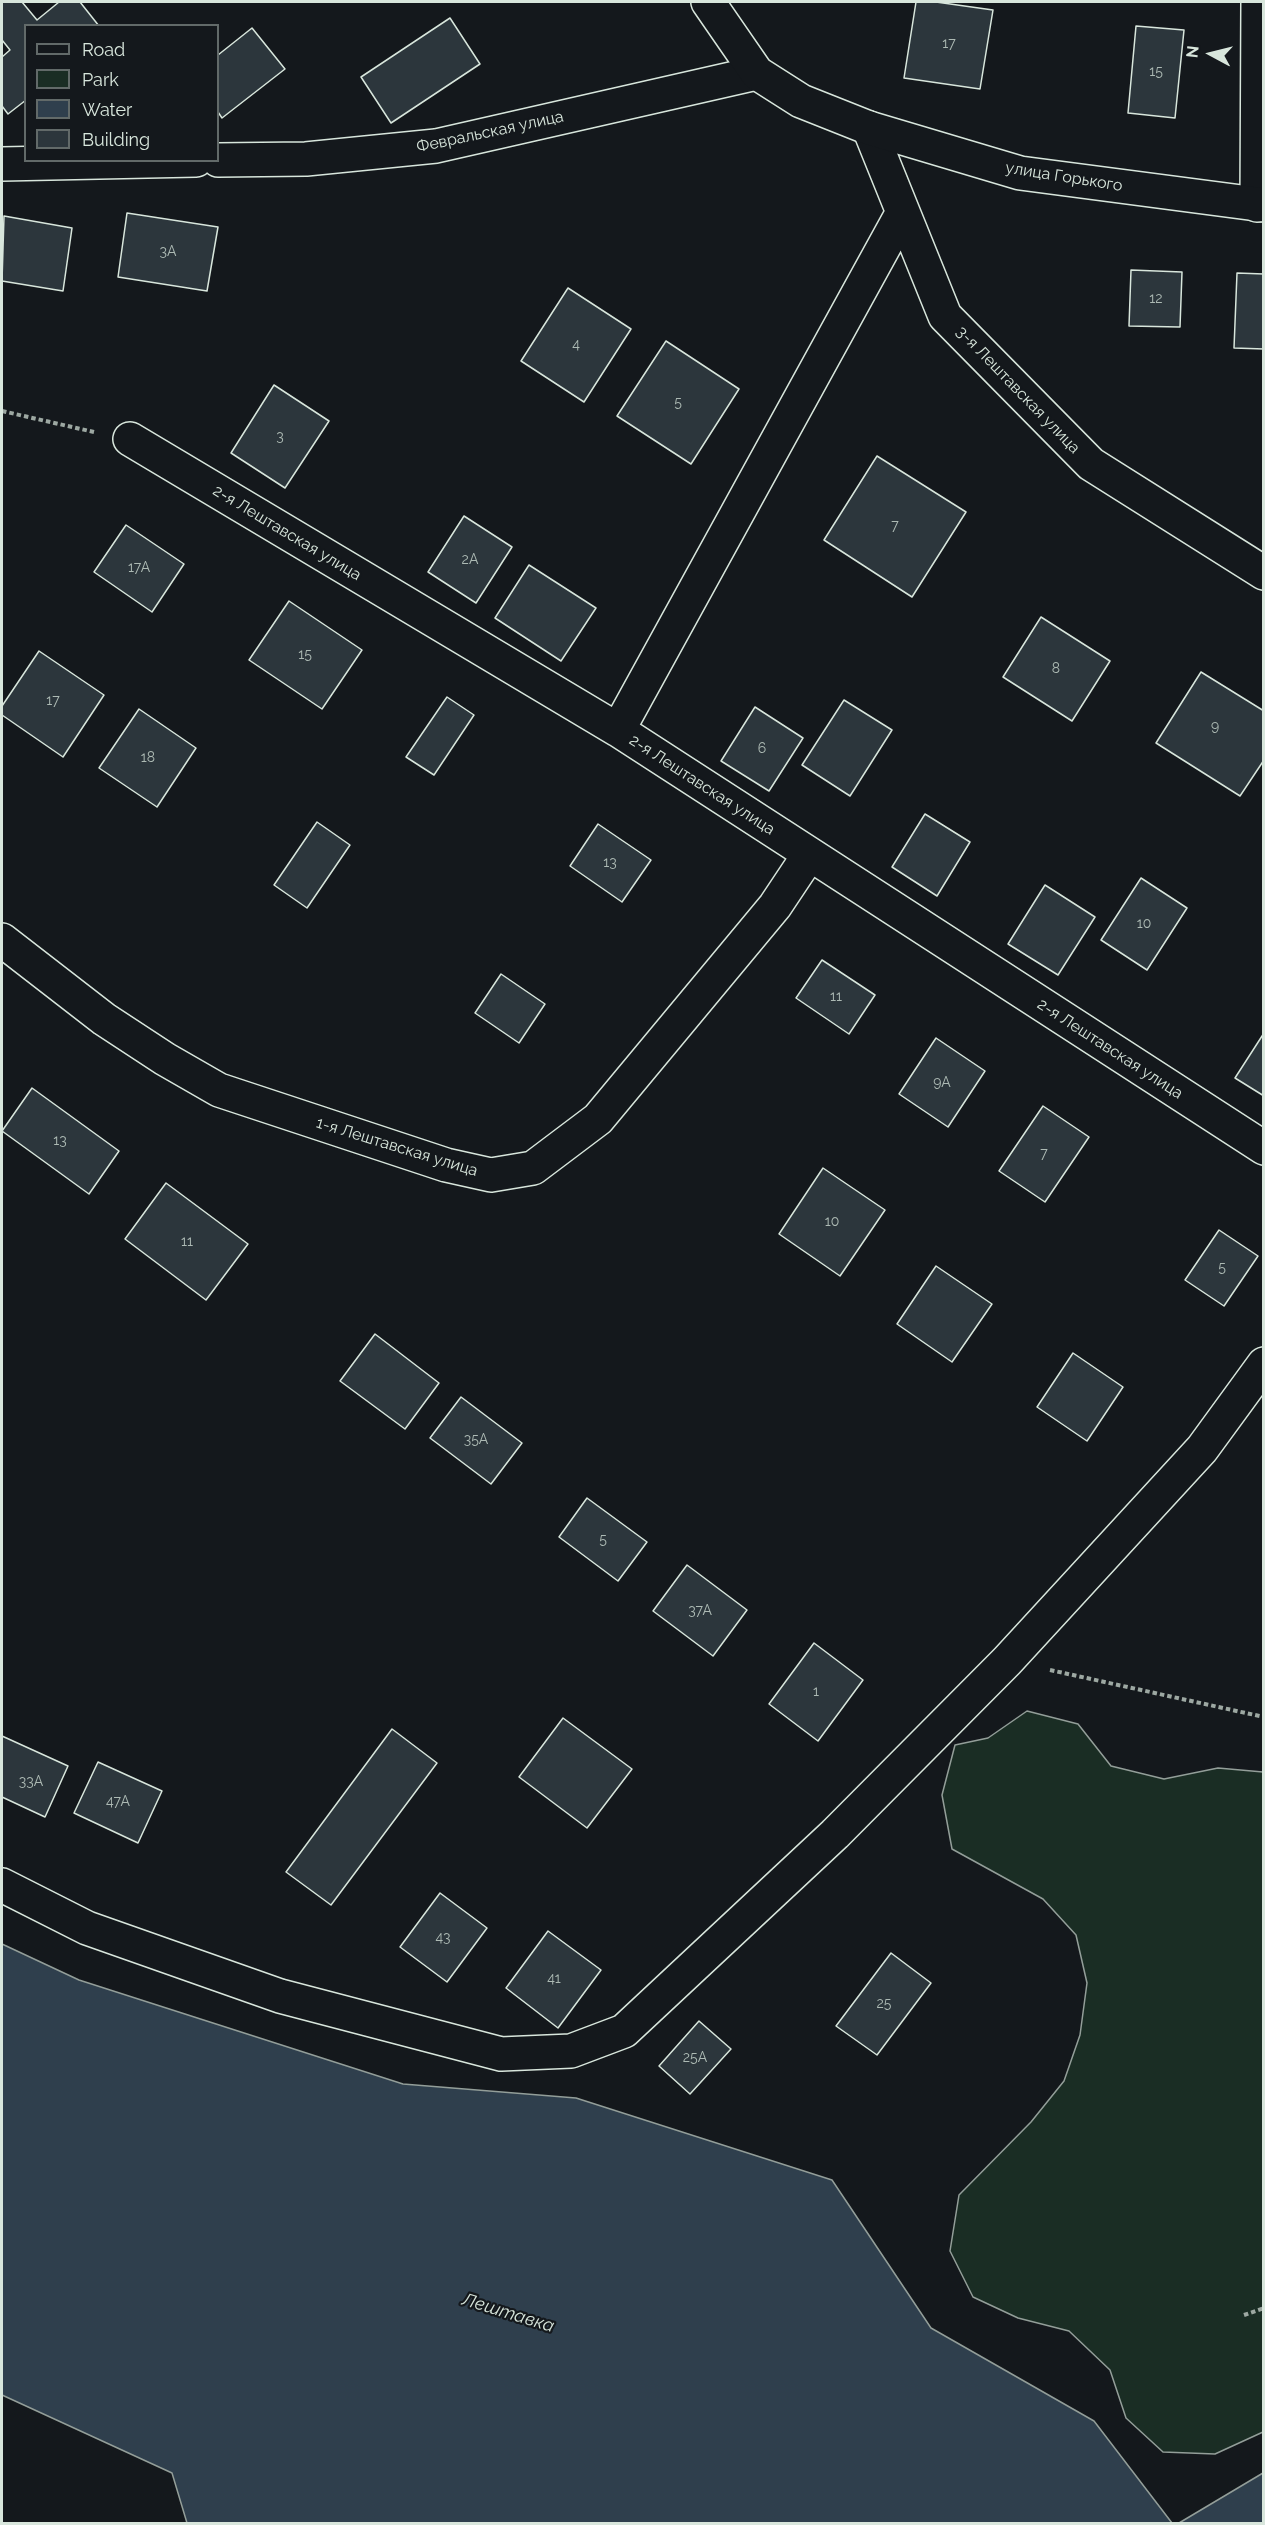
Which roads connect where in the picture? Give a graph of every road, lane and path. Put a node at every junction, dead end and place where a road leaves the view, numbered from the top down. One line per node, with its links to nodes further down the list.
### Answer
1 (1258, 2): 8 (street)
2 (714, 4): 3 (street)
3 (758, 73): 4 (street, улица Горького); 5 (street, Февральская улица)
4 (868, 128): 8 (street, улица Горького); 9 (street, 3-я Лештавская улица)
5 (219, 160)
6 (99, 162): 7 (street)
7 (2, 164)
8 (1260, 205)
9 (903, 212): 12 (street, 3-я Лештавская улица); 13 (street)
10 (2, 411): 11 (path)
11 (130, 440): 13 (street, 2-я Лештавская улица)
12 (1263, 573)
13 (618, 730): 14 (street, 2-я Лештавская улица)
14 (809, 855): 15 (street, 1-я Лештавская улица); 16 (street, 2-я Лештавская улица)
15 (2, 940)
16 (1263, 1148)
17 (1263, 1364): 18 (street)
18 (1007, 1661): 19 (path); 20 (street)
19 (1263, 1717)
20 (2, 1885)
21 (1263, 2308): 22 (path)
22 (1244, 2315)

